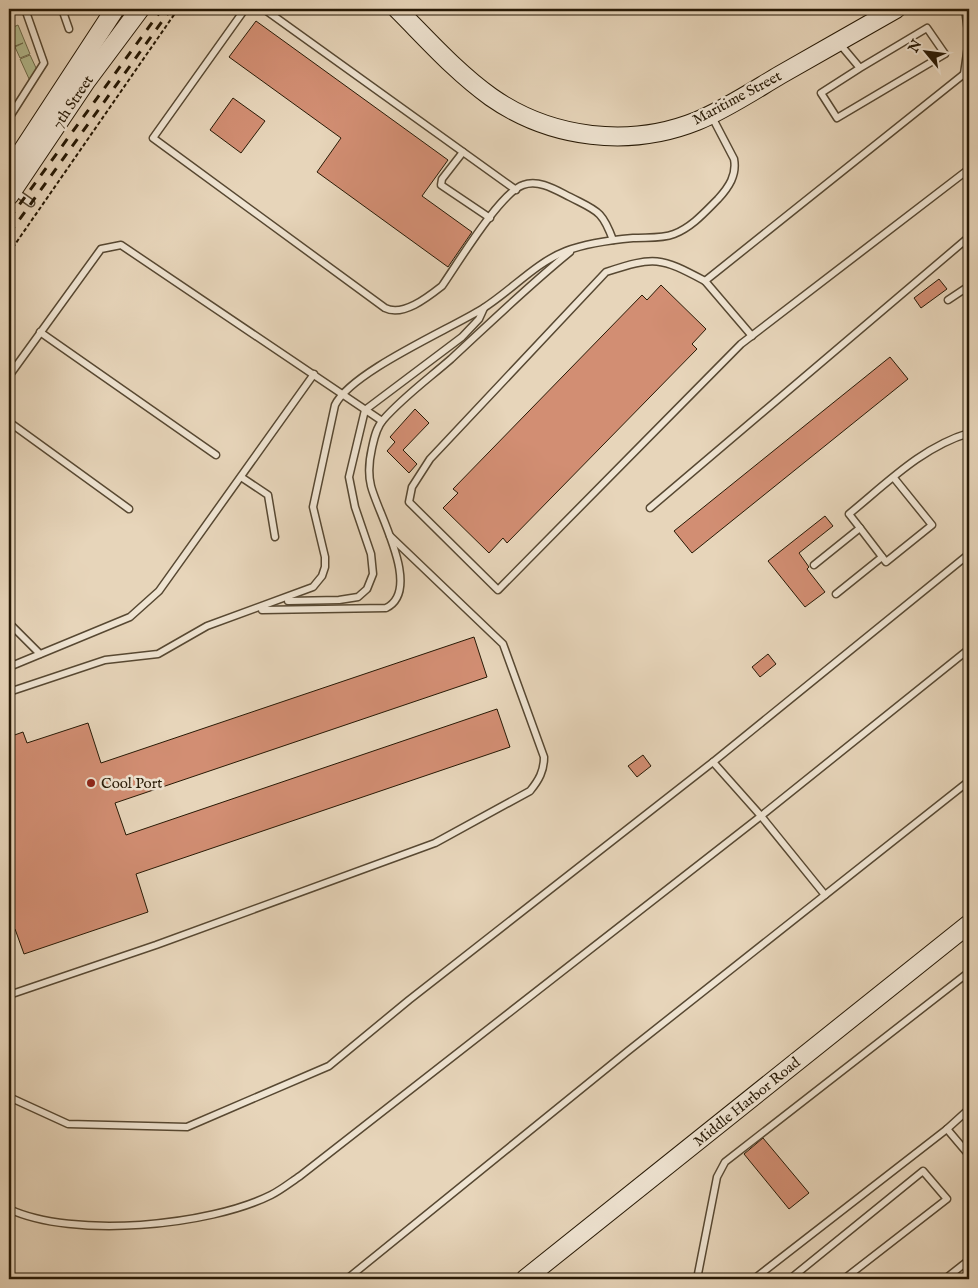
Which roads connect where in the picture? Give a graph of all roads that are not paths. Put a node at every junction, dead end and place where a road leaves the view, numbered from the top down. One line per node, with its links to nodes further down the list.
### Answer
1 (25, 9): 16 (lane)
2 (62, 9): 10 (lane)
3 (115, 9): 19 (main road, 7th Street)
4 (140, 9): 21 (main road, 7th Street)
5 (245, 9): 23 (lane)
6 (264, 9): 17 (lane)
7 (896, 9): 11 (main road, Maritime Street)
8 (404, 11): 15 (main road, Maritime Street)
9 (966, 11): 13 (lane)
10 (69, 29)
11 (839, 42): 12 (lane); 15 (main road, Maritime Street)
12 (860, 68): 12 (lane)
13 (964, 74): 14 (lane); 27 (lane)
14 (969, 80)
15 (711, 114): 25 (lane)
16 (9, 118)
17 (463, 152): 20 (lane); 23 (lane)
18 (969, 169): 32 (lane)
19 (9, 171)
20 (516, 190): 23 (lane); 25 (lane)
21 (11, 193): 22 (lane)
22 (31, 203)
23 (490, 218)
24 (969, 237): 43 (lane)
25 (613, 240): 26 (lane)
26 (574, 248): 30 (lane); 37 (lane)
27 (705, 281): 32 (lane); 32 (lane)
28 (969, 286): 29 (lane)
29 (948, 300)
30 (484, 308): 35 (lane); 36 (lane)
31 (40, 332): 33 (lane); 34 (lane); 40 (lane)
32 (752, 336)
33 (314, 374): 35 (lane); 41 (lane)
34 (9, 376)
35 (342, 393): 36 (lane); 52 (lane)
36 (365, 410): 37 (lane); 52 (lane)
37 (382, 421): 46 (lane)
38 (9, 422): 44 (lane)
39 (969, 433): 42 (lane)
40 (216, 455)
41 (241, 477): 47 (lane); 56 (lane)
42 (894, 478): 45 (lane); 49 (lane)
43 (650, 508)
44 (129, 509)
45 (860, 528): 49 (lane); 50 (lane)
46 (390, 536): 53 (lane); 65 (lane)
47 (275, 537)
48 (969, 554): 59 (lane)
49 (882, 557): 51 (lane)
50 (814, 565)
51 (836, 594)
52 (281, 601): 53 (lane)
53 (240, 614): 58 (lane)
54 (9, 623): 56 (lane)
55 (969, 649): 61 (lane)
56 (40, 654): 57 (lane)
57 (9, 667)
58 (9, 692)
59 (713, 762): 61 (lane); 66 (lane)
60 (969, 781): 62 (lane)
61 (761, 816): 62 (lane); 70 (lane)
62 (825, 895): 73 (lane)
63 (969, 924): 72 (main road, Middle Harbor Road)
64 (969, 972): 74 (lane)
65 (9, 996)
66 (9, 1097)
67 (969, 1109): 68 (lane)
68 (947, 1129): 69 (lane); 75 (lane)
69 (969, 1155)
70 (9, 1209)
71 (969, 1260): 78 (lane)
72 (528, 1278)
73 (347, 1279)
74 (697, 1279)
75 (754, 1279)
76 (790, 1279): 77 (lane)
77 (844, 1279)
78 (945, 1279)

